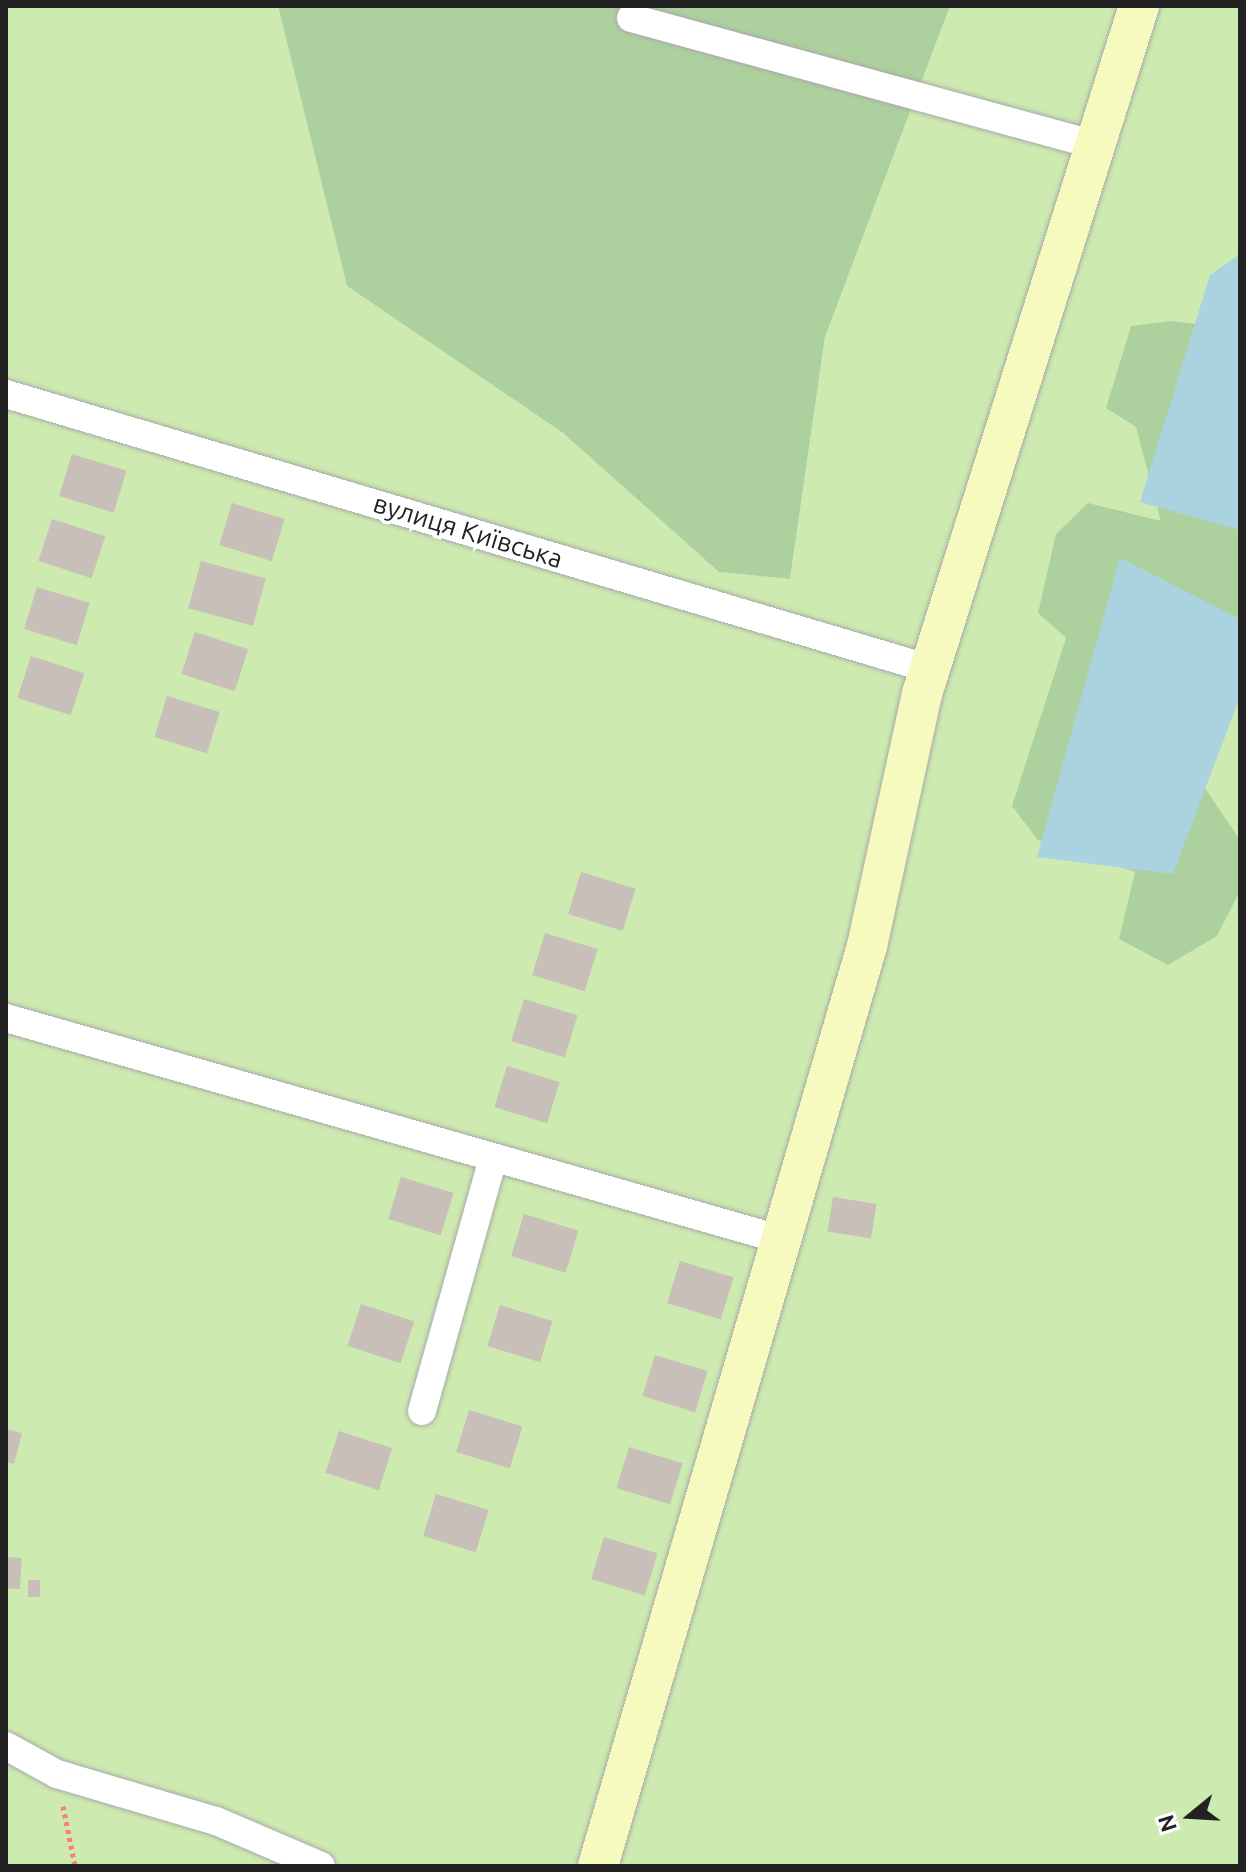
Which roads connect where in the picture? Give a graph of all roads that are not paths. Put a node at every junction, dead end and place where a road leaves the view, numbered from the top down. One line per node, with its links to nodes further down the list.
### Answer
1 (1139, 6): 3 (street)
2 (631, 18): 3 (street)
3 (1095, 145): 5 (street)
4 (6, 394): 5 (street, вулиця Київська)
5 (930, 669): 8 (street)
6 (6, 1018): 7 (street)
7 (493, 1158): 8 (street); 9 (street)
8 (783, 1240): 12 (street)
9 (422, 1411)
10 (6, 1746): 11 (street)
11 (321, 1866)
12 (598, 1866)

